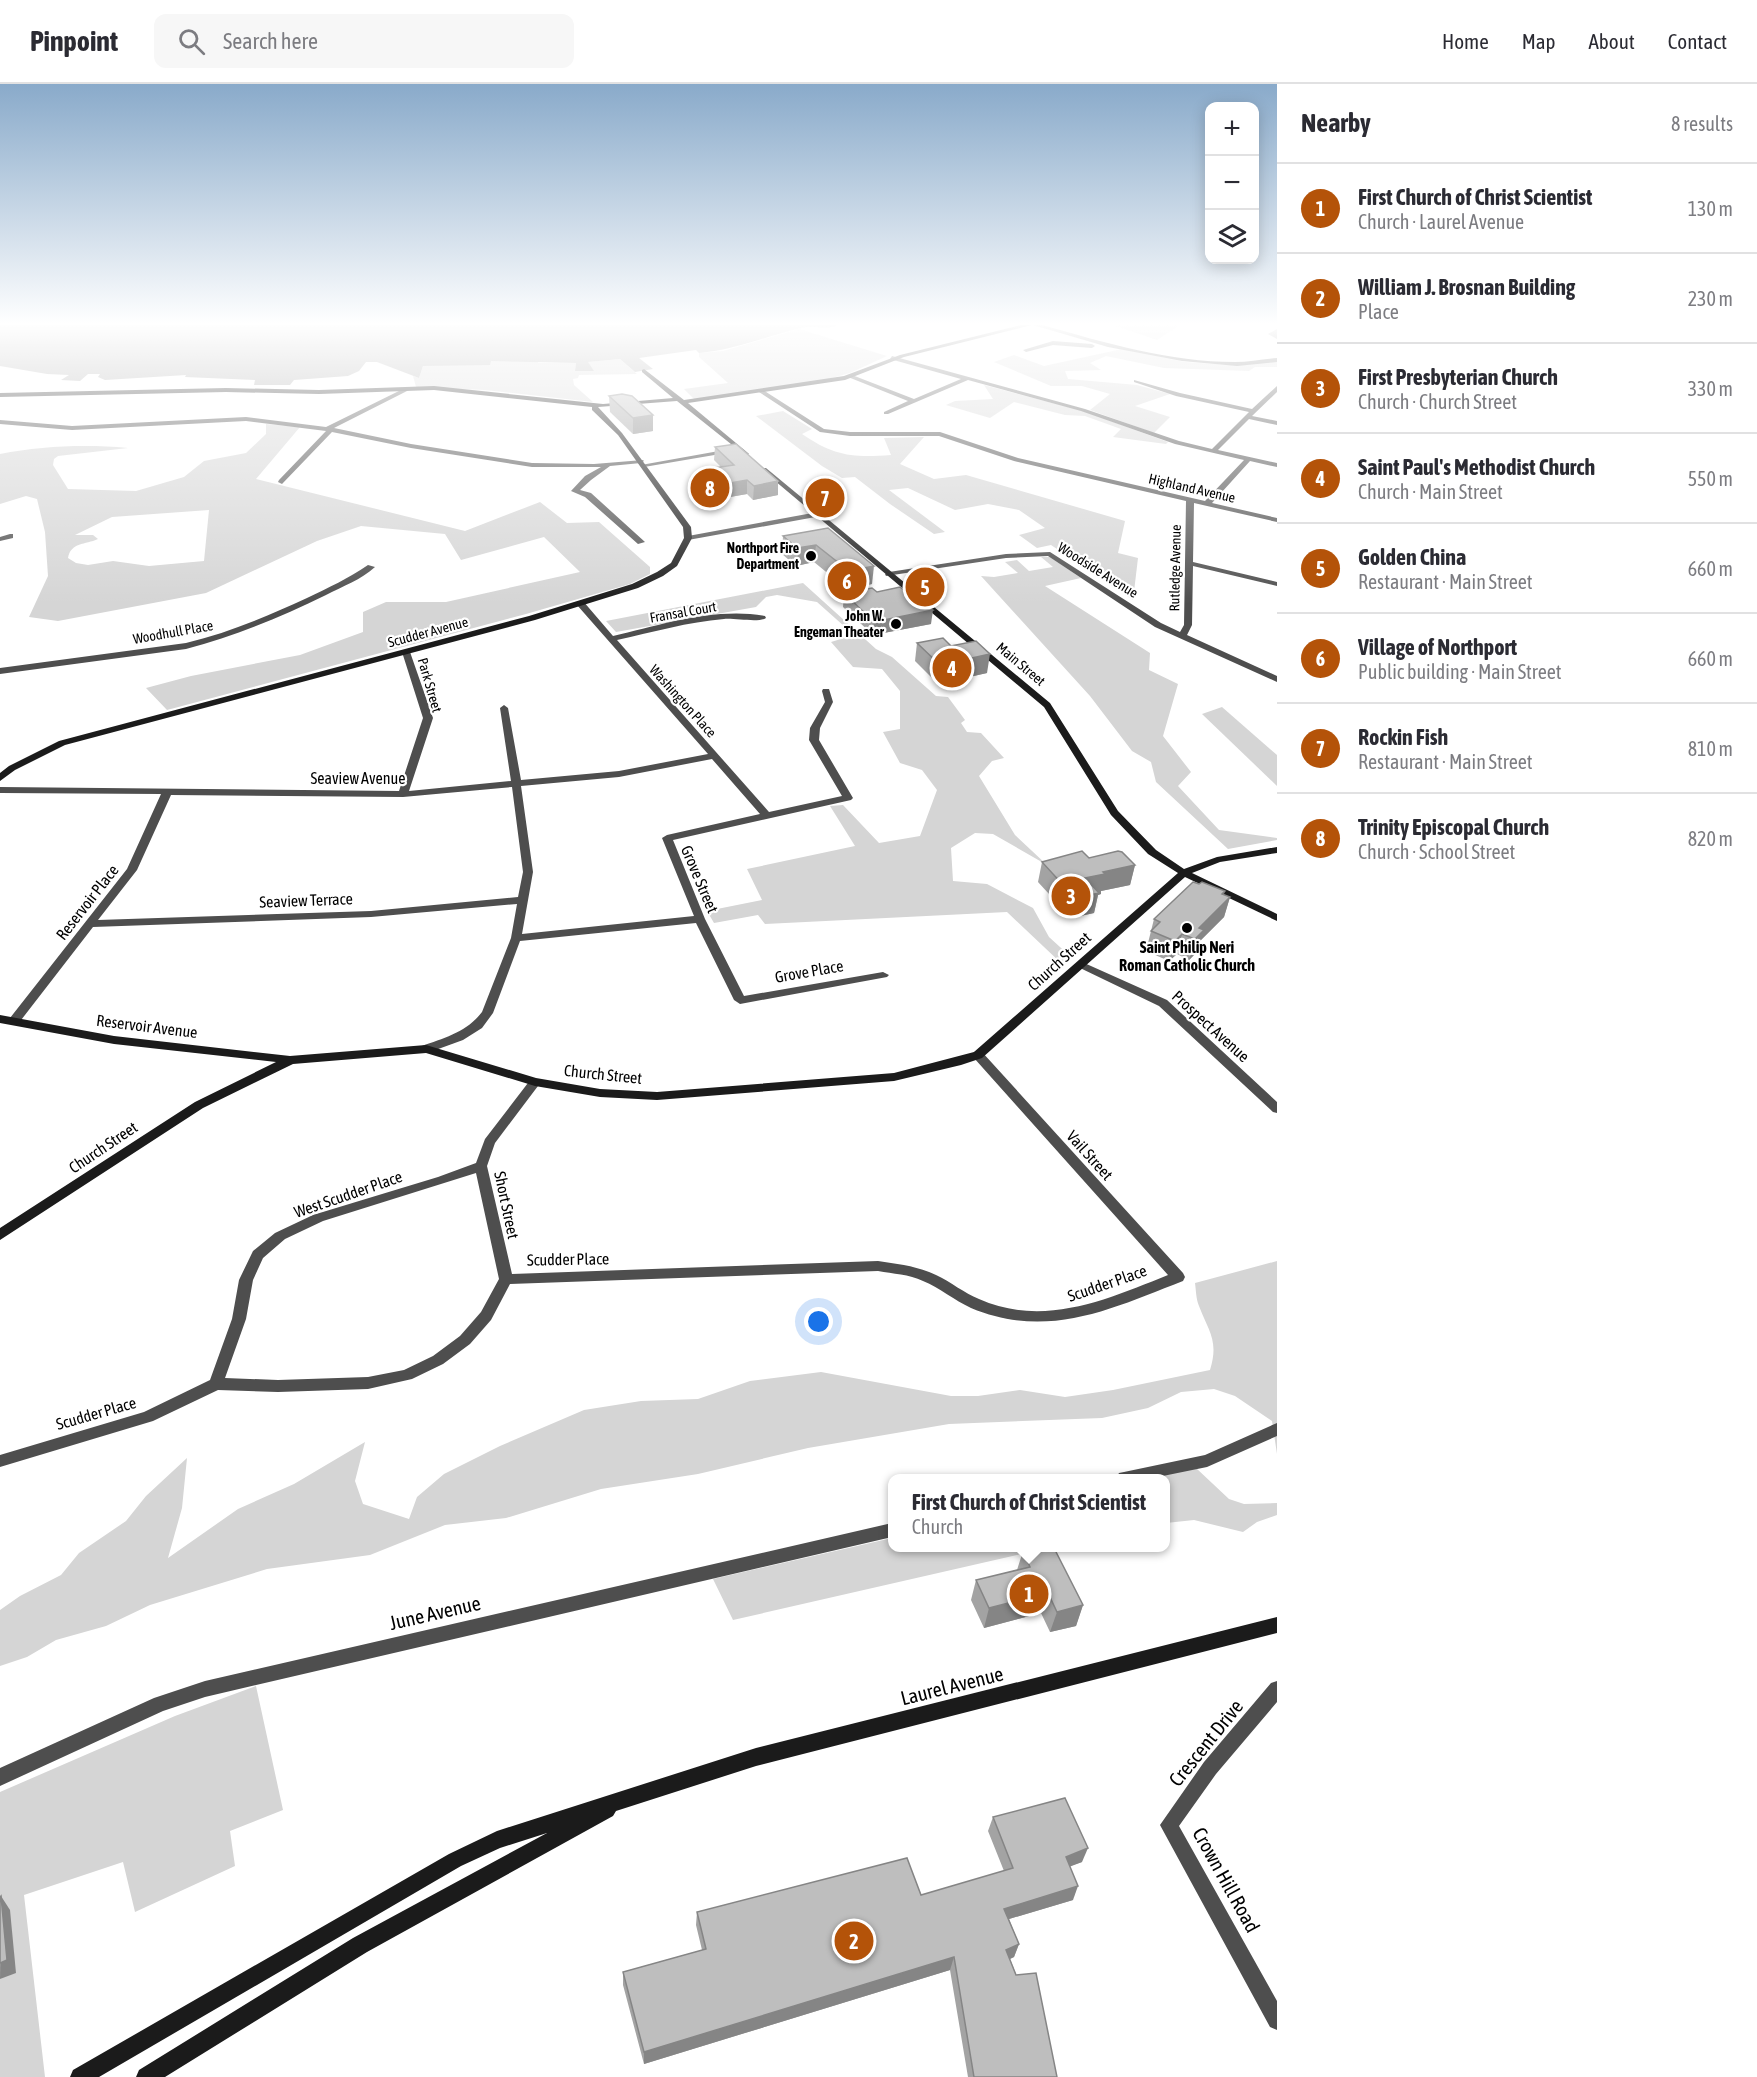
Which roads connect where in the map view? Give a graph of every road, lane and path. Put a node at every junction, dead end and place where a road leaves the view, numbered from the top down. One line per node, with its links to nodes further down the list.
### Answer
1 (350, 418): 10 (street)
2 (603, 418): 15 (main road)
3 (701, 418): 11 (main road)
4 (803, 418): 20 (street, Highland Avenue)
5 (1106, 418): 12 (street)
6 (1246, 418): 12 (street)
7 (1262, 418): 9 (street)
8 (0, 422): 10 (street)
9 (1277, 423)
10 (328, 429): 16 (street); 19 (street)
11 (740, 450): 13 (main road); 15 (street)
12 (1213, 451): 14 (street)
13 (752, 459)
14 (1248, 459): 17 (street); 21 (street)
15 (642, 463): 16 (street); 25 (main road)
16 (611, 465): 27 (street)
17 (1277, 465)
18 (761, 466): 22 (main road, Main Street)
19 (282, 483)
20 (1190, 500): 21 (street, Highland Avenue); 28 (street, Rutledge Avenue)
21 (1207, 504): 23 (street, Highland Avenue)
22 (818, 514): 25 (street); 30 (main road, Main Street)
23 (1277, 520)
24 (10, 536): 26 (street)
25 (688, 538): 32 (main road, Scudder Avenue)
26 (0, 539)
27 (641, 542)
28 (1189, 563): 31 (street); 34 (street, Rutledge Avenue)
29 (371, 567): 37 (street, Woodhull Place)
30 (889, 574): 34 (street, Woodside Avenue); 49 (main road, Main Street)
31 (1277, 584)
32 (580, 603): 35 (street, Washington Place); 36 (main road, Scudder Avenue)
33 (762, 618): 35 (street, Fransal Court)
34 (1182, 636): 38 (street, Woodside Avenue)
35 (610, 639): 41 (street, Washington Place)
36 (406, 652): 42 (main road, Scudder Avenue); 46 (street, Park Street)
37 (0, 671)
38 (1277, 679)
39 (826, 691): 47 (street, Grove Street)
40 (504, 708): 43 (street)
41 (714, 756): 43 (street, Seaview Avenue); 47 (street, Washington Place)
42 (0, 778)
43 (516, 785): 46 (street, Seaview Avenue); 50 (street)
44 (0, 790): 45 (street, Seaview Avenue)
45 (167, 792): 46 (street, Seaview Avenue); 53 (street, Reservoir Place)
46 (403, 794)
47 (767, 816): 52 (street, Grove Street)
48 (1277, 850): 49 (main road, Church Street)
49 (1185, 873): 51 (main road, Main Street); 55 (main road, Church Street)
50 (523, 900): 53 (street, Seaview Terrace); 54 (street)
51 (1277, 918)
52 (700, 919): 54 (street); 57 (street, Grove Street)
53 (89, 924): 59 (street, Reservoir Place)
54 (516, 938): 60 (street)
55 (1082, 964): 61 (main road, Church Street); 64 (street, Prospect Avenue)
56 (883, 975): 57 (street, Grove Place)
57 (740, 1000)
58 (0, 1018): 59 (main road, Reservoir Avenue)
59 (14, 1021): 62 (main road, Reservoir Avenue)
60 (426, 1049): 62 (main road, Church Street); 63 (main road, Church Street)
61 (978, 1054): 63 (main road, Church Street); 67 (street, Vail Street)
62 (291, 1060): 66 (main road, Church Street)
63 (535, 1082): 65 (street, Short Street)
64 (1277, 1109)
65 (481, 1166): 68 (street, Short Street); 69 (street, West Scudder Place)
66 (0, 1235)
67 (1178, 1277): 68 (street, Scudder Place)
68 (506, 1279): 69 (street, Scudder Place)
69 (216, 1384): 71 (street, Scudder Place)
70 (1277, 1429): 72 (street)
71 (0, 1461)
72 (1147, 1474)
73 (888, 1531): 76 (street, June Avenue)
74 (1277, 1625): 77 (main road, Laurel Avenue)
75 (1277, 1689): 78 (street, Crescent Drive)
76 (0, 1777)
77 (639, 1794): 80 (main road); 81 (main road)
78 (1170, 1825): 79 (street, Crown Hill Road)
79 (1277, 2020)
80 (80, 2077)
81 (146, 2077)

